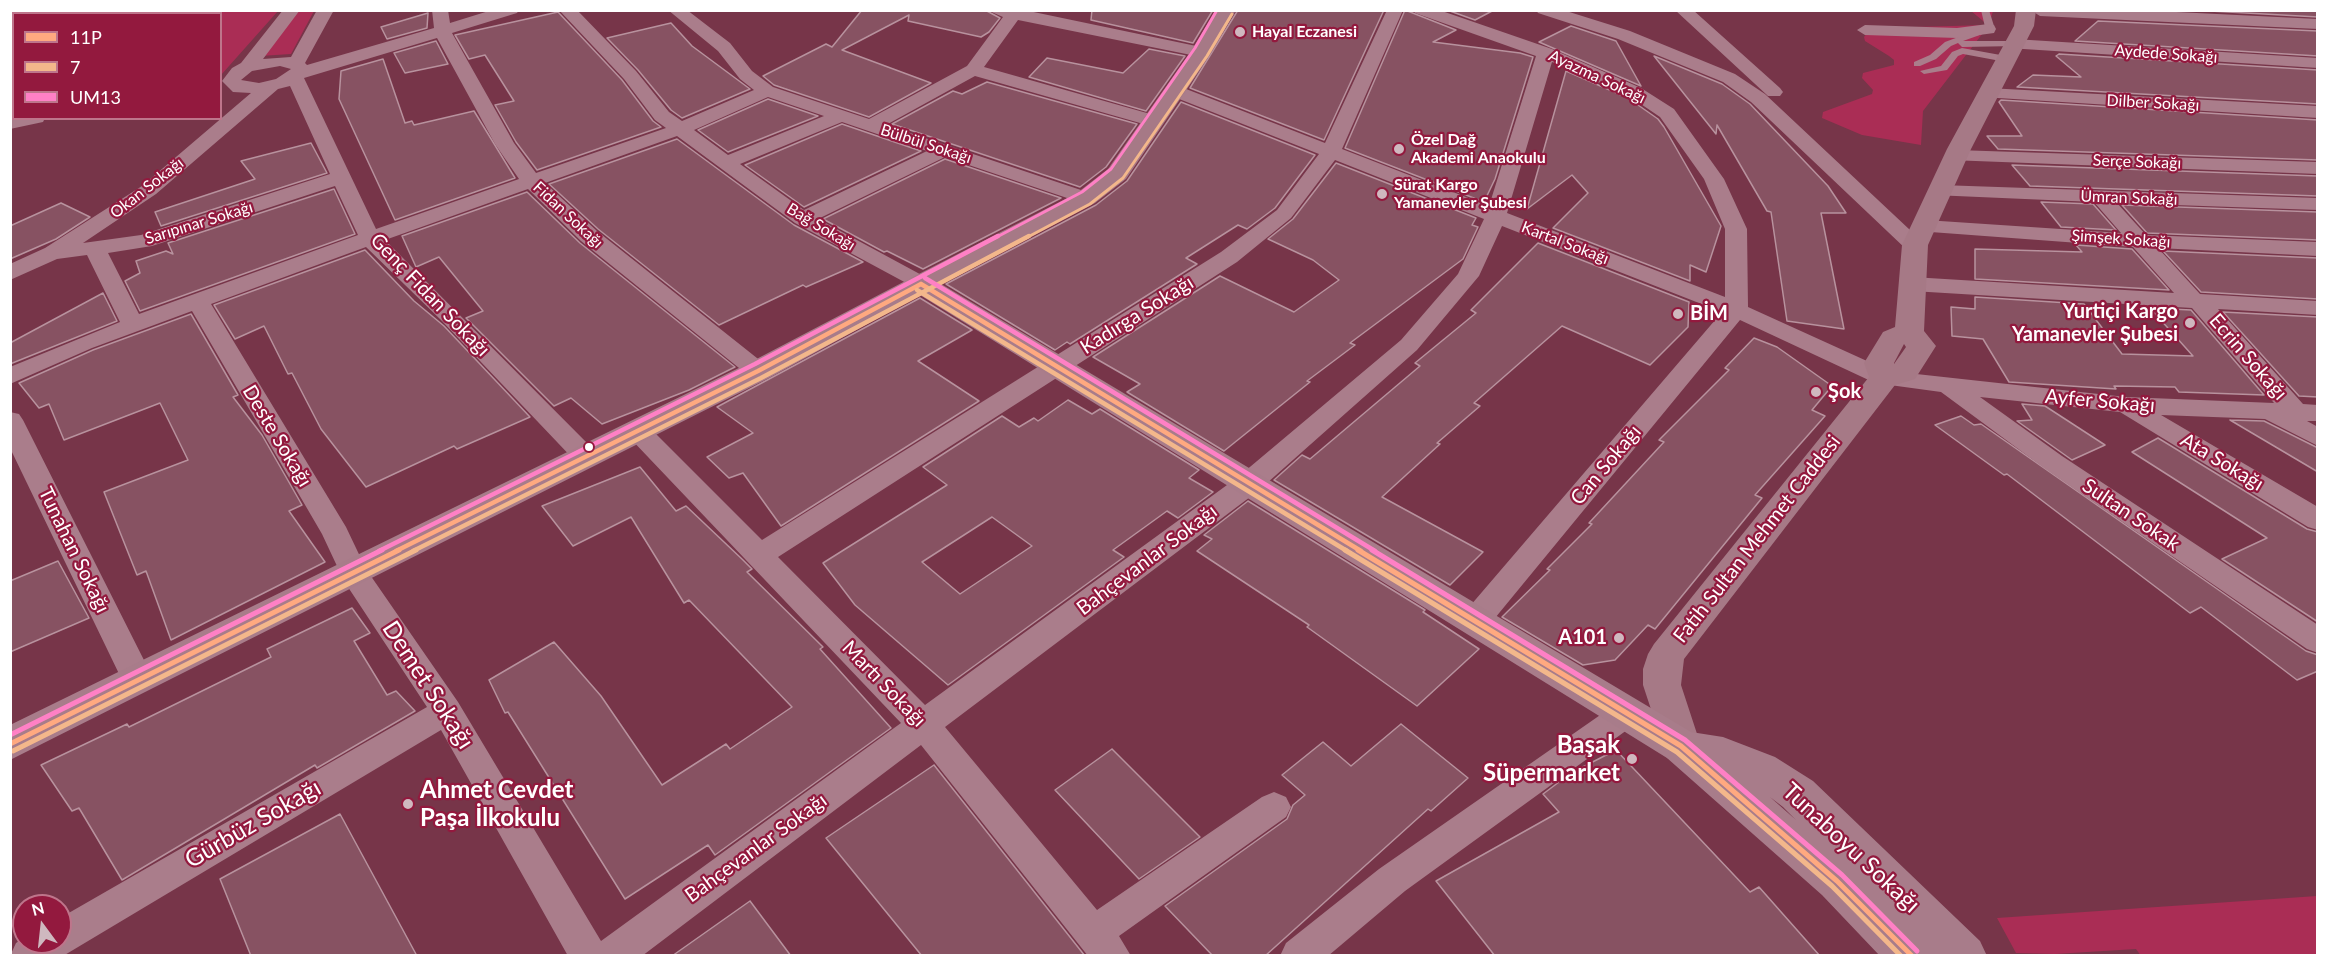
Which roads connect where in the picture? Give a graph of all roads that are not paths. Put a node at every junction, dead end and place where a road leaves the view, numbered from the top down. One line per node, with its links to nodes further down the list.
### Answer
1 (292, 10): 23 (street)
2 (326, 10): 25 (street)
3 (440, 10): 18 (street, Fidan Sokağı)
4 (511, 10): 18 (street)
5 (567, 10): 37 (street, Bağ Sokağı)
6 (676, 10): 28 (street)
7 (995, 10): 13 (street)
8 (1226, 10): 20 (main road)
9 (1395, 10): 39 (street, Kadırga Sokağı)
10 (1421, 10): 21 (street, Ayazma Sokağı)
11 (1544, 10): 43 (street)
12 (1683, 10): 43 (street)
13 (1014, 12): 20 (street); 24 (street)
14 (1988, 19): 17 (street); 19 (lane)
15 (2318, 24): 16 (street)
16 (2025, 27): 19 (lane); 19 (lane); 22 (street, Aydede Sokağı); 30 (main road, Fatih Sultan Mehmet Caddesi)
17 (1865, 30)
18 (443, 33): 25 (street); 45 (street, Fidan Sokağı)
19 (1948, 44)
20 (1202, 52): 29 (main road)
21 (1546, 53): 50 (street, Bahçevanlar Sokağı); 64 (street, Ayazma Sokağı)
22 (2318, 63)
23 (247, 68): 25 (street); 26 (street)
24 (973, 70): 34 (street); 36 (street)
25 (296, 71): 27 (street); 44 (street, Genç Fidan Sokağı)
26 (227, 86): 27 (street)
27 (272, 86): 57 (street, Okan Sokağı)
28 (766, 91): 32 (street, Bülbül Sokağı); 37 (street)
29 (1175, 91): 34 (main road); 39 (street, Kartal Sokağı)
30 (1988, 93): 31 (street, Dilber Sokağı); 40 (main road, Fatih Sultan Mehmet Caddesi)
31 (2318, 112)
32 (841, 116): 36 (street, Bülbül Sokağı); 41 (street)
33 (26, 120): 35 (street)
34 (1154, 120): 48 (main road)
35 (10, 123)
36 (870, 126): 38 (street, Bülbül Sokağı)
37 (680, 129): 41 (street, Bağ Sokağı); 45 (street)
38 (945, 150): 48 (street, Bülbül Sokağı); 51 (street)
39 (1331, 152): 50 (street, Kartal Sokağı); 66 (street, Kadırga Sokağı)
40 (1956, 156): 42 (street, Serçe Sokağı); 46 (main road, Fatih Sultan Mehmet Caddesi)
41 (725, 163): 51 (street, Bağ Sokağı)
42 (2318, 168)
43 (1837, 172): 52 (street)
44 (341, 177): 53 (street, Genç Fidan Sokağı); 55 (street, Sarıpınar Sokağı)
45 (531, 181): 53 (street); 67 (street, Fidan Sokağı)
46 (1940, 192): 47 (street, Ümran Sokağı); 52 (main road, Fatih Sultan Mehmet Caddesi)
47 (2100, 197): 49 (street, Ümran Sokağı); 54 (street, Ecrin Sokağı)
48 (1086, 198): 59 (main road)
49 (2318, 204)
50 (1496, 216): 64 (street, Kartal Sokağı); 77 (street, Bahçevanlar Sokağı)
51 (802, 219): 59 (street, Bağ Sokağı)
52 (1920, 235): 54 (street, Şimşek Sokağı); 60 (main road, Fatih Sultan Mehmet Caddesi)
53 (370, 238): 61 (street); 76 (street, Genç Fidan Sokağı)
54 (2140, 241): 56 (street, Şimşek Sokağı); 62 (street, Ecrin Sokağı)
55 (95, 249): 57 (street, Sarıpınar Sokağı); 65 (street)
56 (2318, 249)
57 (53, 253): 58 (street, Okan Sokağı)
58 (10, 273)
59 (921, 284): 66 (main road); 67 (main road)
60 (1912, 284): 62 (street); 69 (main road, Fatih Sultan Mehmet Caddesi)
61 (198, 301): 65 (street); 80 (street, Deste Sokağı)
62 (2197, 302): 63 (street); 72 (street, Ecrin Sokağı)
63 (2318, 308)
64 (1736, 310): 69 (street, Kartal Sokağı); 81 (street, Can Sokağı)
65 (133, 325): 68 (street)
66 (1054, 368): 77 (main road); 79 (street, Kadırga Sokağı)
67 (758, 371): 74 (main road)
68 (10, 376)
69 (1884, 378): 70 (street, Ayfer Sokağı); 88 (main road, Fatih Sultan Mehmet Caddesi)
70 (1948, 385): 71 (street, Ayfer Sokağı); 82 (street, Sultan Sokak)
71 (2126, 405): 72 (street, Ayfer Sokağı); 78 (street, Ata Sokağı)
72 (2295, 412): 75 (street)
73 (10, 420): 83 (street, Tunahan Sokağı)
74 (638, 431): 76 (main road); 79 (street, Martı Sokağı)
75 (2318, 438)
76 (585, 457): 80 (main road)
77 (1248, 484): 81 (main road); 86 (street, Bahçevanlar Sokağı)
78 (2318, 520)
79 (760, 555): 86 (street, Martı Sokağı)
80 (354, 573): 83 (main road); 84 (street, Demet Sokağı)
81 (1475, 621): 85 (main road)
82 (2318, 641)
83 (138, 680): 87 (main road)
84 (447, 711): 90 (street, Gürbüz Sokağı); 92 (street, Demet Sokağı)
85 (1627, 713): 88 (main road); 94 (street)
86 (924, 725): 91 (street, Martı Sokağı); 93 (street, Bahçevanlar Sokağı)
87 (10, 744)
88 (1681, 746): 95 (main road, Tunaboyu Sokağı); 96 (main road, Tunaboyu Sokağı)
89 (1274, 807): 91 (street)
90 (72, 931)
91 (1103, 944)
92 (589, 956)
93 (611, 956)
94 (1299, 956)
95 (1912, 956)
96 (1964, 956)

